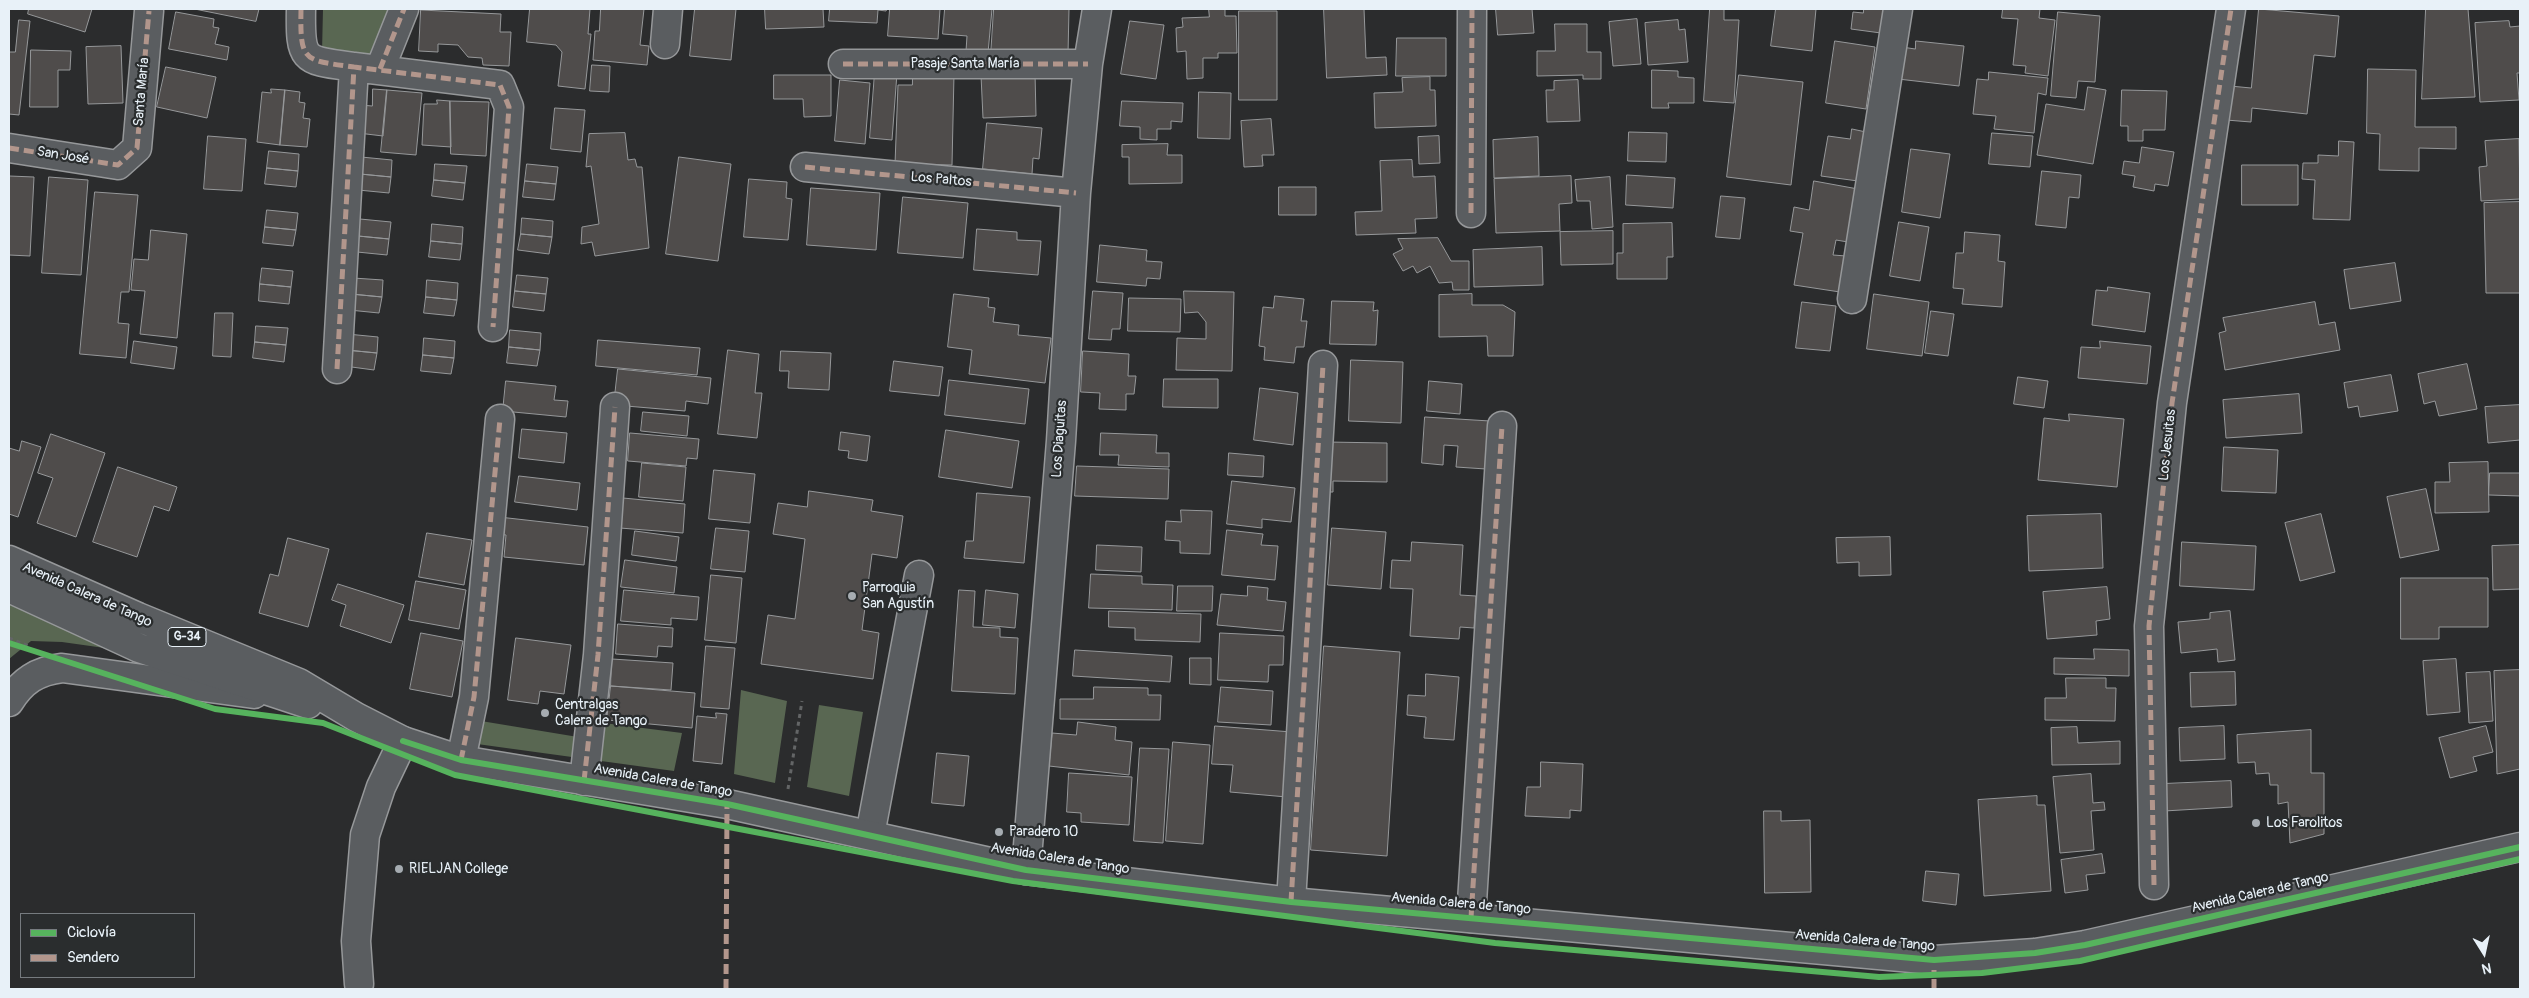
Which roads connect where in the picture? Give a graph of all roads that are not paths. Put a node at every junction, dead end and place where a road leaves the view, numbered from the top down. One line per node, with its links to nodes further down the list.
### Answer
1 (301, 9): 12 (street)
2 (404, 9): 12 (street)
3 (668, 9): 9 (street)
4 (1097, 9): 11 (street, Los Diaguitas)
5 (1472, 9): 17 (street)
6 (1898, 9): 18 (street)
7 (2231, 9): 36 (street, Los Jesuitas)
8 (149, 11): 14 (street, Santa María)
9 (665, 44)
10 (843, 64): 11 (street, Pasaje Santa María)
11 (1088, 64): 16 (street, Los Diaguitas)
12 (367, 68): 19 (street); 21 (street)
13 (9, 148): 14 (street, San José)
14 (118, 164)
15 (805, 167): 16 (street, Los Paltos)
16 (1076, 193): 35 (street, Los Diaguitas)
17 (1471, 213)
18 (1852, 299)
19 (493, 326)
20 (1323, 365): 37 (street)
21 (337, 369)
22 (615, 407): 32 (street)
23 (500, 419): 31 (street)
24 (1502, 426): 38 (street)
25 (10, 569): 27 (street, Avenida Calera de Tango / G-34); 29 (street, Avenida Calera de Tango / G-34)
26 (918, 575): 33 (street)
27 (286, 698): 28 (street); 29 (street, Avenida Calera de Tango / G-34)
28 (9, 702)
29 (356, 717): 30 (street, Avenida Calera de Tango / G-34)
30 (402, 741): 31 (street, Avenida Calera de Tango / G-34); 39 (street)
31 (461, 760): 32 (street, Avenida Calera de Tango / G-34)
32 (584, 781): 33 (street, Avenida Calera de Tango / G-34)
33 (870, 835): 35 (street, Avenida Calera de Tango / G-34)
34 (2520, 847): 38 (street, Avenida Calera de Tango / G-34)
35 (1026, 870): 37 (street, Avenida Calera de Tango / G-34)
36 (2154, 885)
37 (1291, 902): 38 (street, Avenida Calera de Tango / G-34)
38 (1471, 918)
39 (358, 984)

